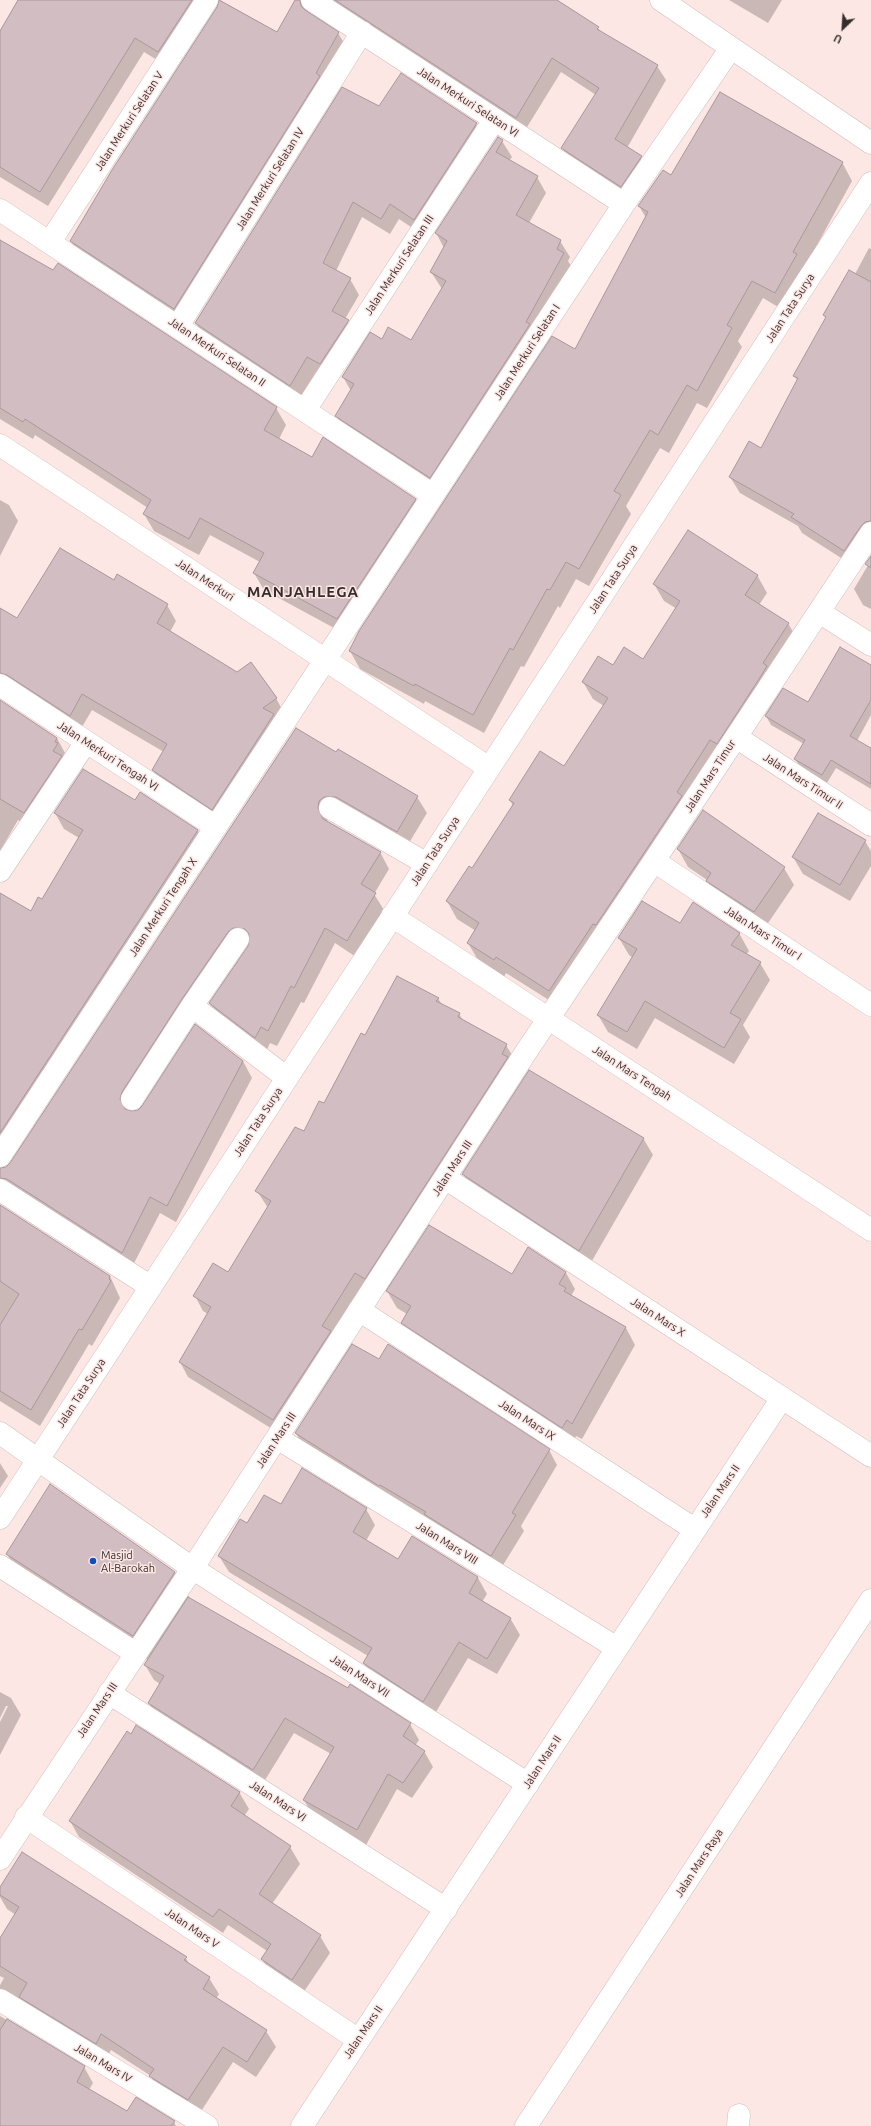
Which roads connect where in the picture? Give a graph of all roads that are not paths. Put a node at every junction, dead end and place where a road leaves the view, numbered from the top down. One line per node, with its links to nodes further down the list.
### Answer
1 (207, 0): 11 (street, Jalan Merkuri Selatan V)
2 (312, 0): 4 (street, Jalan Merkuri Selatan VI)
3 (661, 0): 5 (street)
4 (362, 32): 6 (street, Jalan Merkuri Selatan VI); 12 (street, Jalan Merkuri Selatan IV)
5 (731, 48): 7 (street); 9 (street, Jalan Merkuri Selatan I)
6 (494, 120): 9 (street, Jalan Merkuri Selatan VI); 13 (street, Jalan Merkuri Selatan III)
7 (871, 143)
8 (871, 183): 23 (street, Jalan Tata Surya)
9 (624, 204): 15 (street, Jalan Merkuri Selatan I)
10 (0, 210): 11 (street, Jalan Merkuri Selatan II)
11 (50, 242): 12 (street, Jalan Merkuri Selatan II)
12 (178, 326): 13 (street, Jalan Merkuri Selatan II)
13 (304, 410): 15 (street, Jalan Merkuri Selatan II)
14 (0, 445): 19 (street, Jalan Merkuri)
15 (433, 495): 19 (street, Jalan Merkuri Selatan I)
16 (871, 533): 17 (street, Jalan Mars Timur)
17 (819, 612): 18 (street); 21 (street, Jalan Mars Timur)
18 (871, 645)
19 (326, 659): 23 (street, Jalan Merkuri); 26 (street, Jalan Merkuri Tengah X)
20 (0, 685): 22 (street, Jalan Merkuri Tengah VI)
21 (736, 737): 25 (street, Jalan Mars Timur II); 27 (street, Jalan Mars Timur)
22 (86, 742): 26 (street, Jalan Merkuri Tengah VI); 29 (street)
23 (489, 768): 28 (street, Jalan Tata Surya)
24 (330, 808): 28 (street)
25 (871, 825)
26 (216, 827): 37 (street, Jalan Merkuri Tengah X)
27 (654, 862): 32 (street, Jalan Mars Timur I); 34 (street, Jalan Mars Timur)
28 (427, 864): 30 (street, Jalan Tata Surya)
29 (0, 871)
30 (392, 916): 34 (street, Jalan Mars Tengah); 35 (street, Jalan Tata Surya)
31 (238, 939): 33 (street)
32 (871, 1005)
33 (192, 1006): 35 (street); 36 (street)
34 (548, 1019): 38 (street, Jalan Mars III); 40 (street, Jalan Mars Tengah)
35 (287, 1078): 41 (street, Jalan Tata Surya)
36 (132, 1099)
37 (0, 1156)
38 (445, 1178): 42 (street, Jalan Mars III); 43 (street, Jalan Mars X)
39 (0, 1190): 41 (street)
40 (871, 1230)
41 (151, 1287): 47 (street, Jalan Tata Surya)
42 (359, 1310): 45 (street, Jalan Mars III); 49 (street, Jalan Mars IX)
43 (782, 1398): 46 (street, Jalan Mars X); 49 (street, Jalan Mars II)
44 (0, 1433): 47 (street, Jalan Mars VII)
45 (277, 1438): 51 (street, Jalan Mars III); 53 (street, Jalan Mars VIII)
46 (871, 1456)
47 (38, 1459): 48 (street, Jalan Tata Surya); 51 (street, Jalan Mars VII)
48 (0, 1518)
49 (694, 1529): 53 (street, Jalan Mars II)
50 (0, 1566): 54 (street)
51 (192, 1568): 54 (street, Jalan Mars III); 56 (street, Jalan Mars VII)
52 (871, 1600): 64 (street, Jalan Mars Raya)
53 (617, 1648): 56 (street, Jalan Mars II)
54 (135, 1654): 55 (street, Jalan Mars III)
55 (110, 1693): 57 (street, Jalan Mars III); 59 (street, Jalan Mars VI)
56 (528, 1784): 59 (street, Jalan Mars II)
57 (26, 1817): 58 (street, Jalan Mars III); 61 (street, Jalan Mars V)
58 (0, 1859)
59 (446, 1909): 61 (street, Jalan Mars II)
60 (0, 2000): 62 (street, Jalan Mars IV)
61 (357, 2039): 63 (street, Jalan Mars II)
62 (207, 2126)
63 (302, 2126)
64 (526, 2126)

